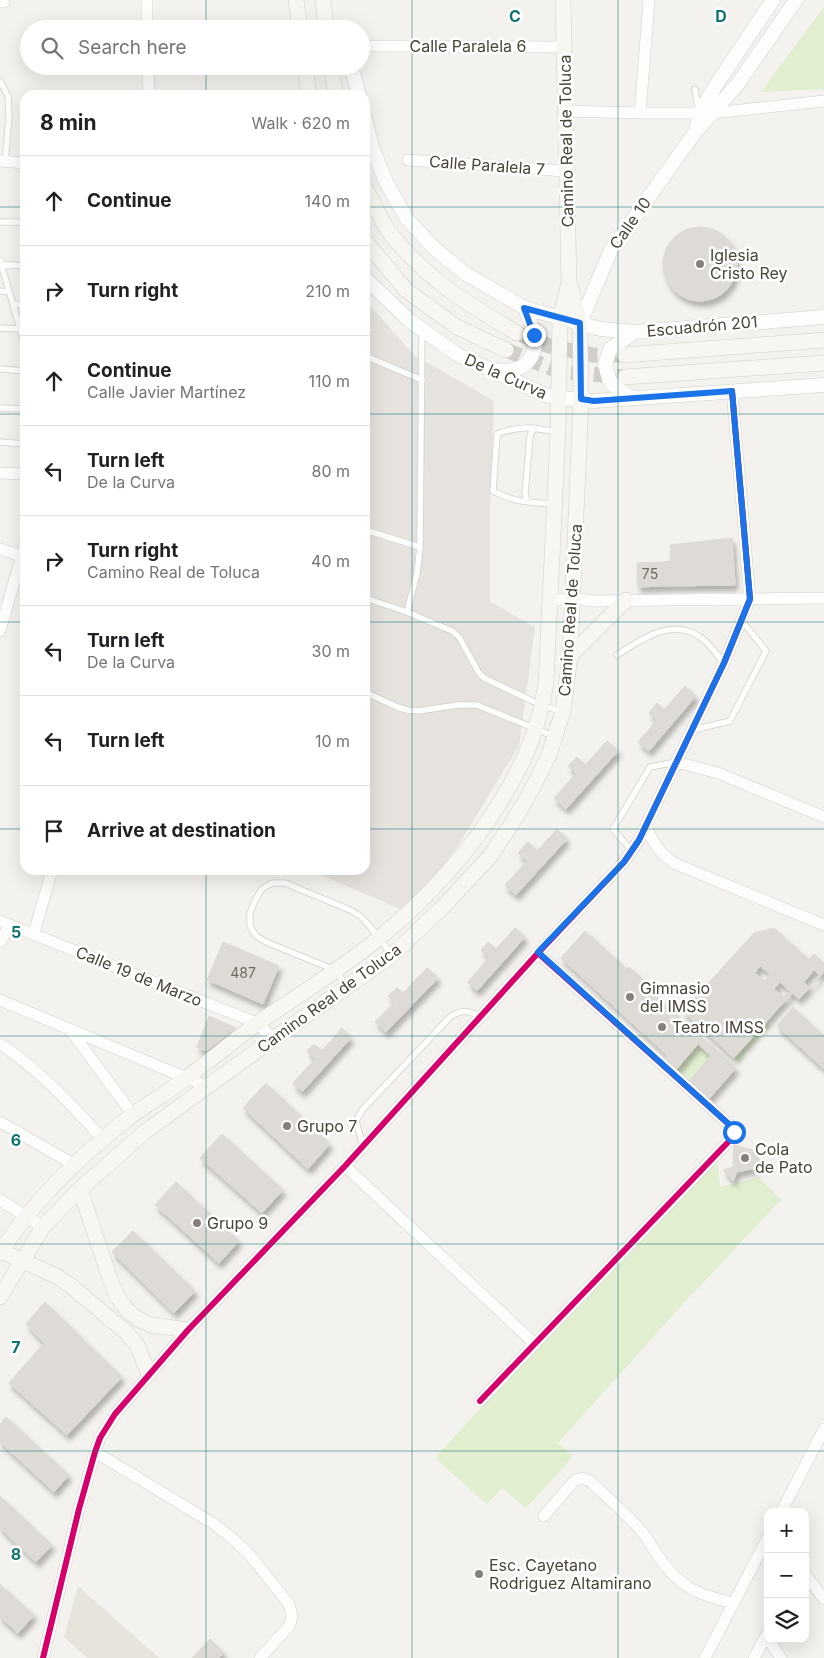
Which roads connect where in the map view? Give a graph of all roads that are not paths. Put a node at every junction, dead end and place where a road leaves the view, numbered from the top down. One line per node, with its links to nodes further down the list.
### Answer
1 (147, 0): 8 (street)
2 (296, 0): 9 (main road)
3 (563, 0): 13 (main road, Camino Real de Toluca)
4 (650, 0): 26 (street)
5 (773, 0): 27 (street)
6 (796, 0): 27 (street)
7 (323, 2): 10 (main road); 11 (street)
8 (147, 20)
9 (299, 20)
10 (325, 20)
11 (330, 20)
12 (373, 46): 13 (street, Calle Paralela 6)
13 (564, 47): 25 (main road, Camino Real de Toluca)
14 (148, 75): 20 (street)
15 (306, 75): 21 (main road)
16 (333, 75): 22 (main road)
17 (353, 75): 23 (street)
18 (0, 81): 30 (lane)
19 (695, 89): 27 (lane)
20 (148, 90)
21 (308, 90)
22 (335, 90)
23 (358, 90)
24 (824, 101): 27 (street)
25 (565, 111): 26 (street); 32 (main road, Camino Real de Toluca)
26 (640, 113): 27 (street)
27 (706, 113): 48 (street, Calle 10)
28 (370, 139): 45 (street)
29 (408, 160): 32 (street, Calle Paralela 7)
30 (2, 162): 31 (street)
31 (20, 163)
32 (565, 171): 39 (main road, Camino Real de Toluca)
33 (370, 197): 53 (main road)
34 (0, 222): 35 (lane)
35 (20, 222)
36 (370, 247): 55 (main road)
37 (1, 262): 38 (lane); 42 (lane)
38 (20, 265)
39 (569, 282): 47 (main road, Camino Real de Toluca); 48 (main road, Camino Real de Toluca)
40 (370, 283): 51 (street, De la Curva)
41 (0, 291): 42 (lane)
42 (9, 292): 43 (lane)
43 (13, 304): 44 (lane); 50 (lane)
44 (20, 305)
45 (524, 308): 47 (street); 61 (street)
46 (824, 316): 52 (street, Escuadrón 201)
47 (560, 318): 48 (street); 66 (main road, Camino Real de Toluca)
48 (580, 323): 52 (street, Escuadrón 201); 68 (main road, Camino Real de Toluca)
49 (0, 328): 50 (lane)
50 (20, 329)
51 (422, 330): 61 (street, De la Curva); 63 (lane)
52 (635, 332): 67 (street)
53 (517, 333)
54 (824, 340): 56 (main road)
55 (506, 350)
56 (624, 355)
57 (370, 358): 63 (lane)
58 (824, 363): 62 (main road)
59 (0, 369): 60 (lane)
60 (20, 370)
61 (488, 370): 66 (street, De la Curva)
62 (624, 377)
63 (422, 380): 80 (lane)
64 (824, 386): 65 (street, De la Curva)
65 (732, 391): 67 (street, De la Curva); 86 (street)
66 (559, 398): 68 (street, De la Curva); 72 (main road, Camino Real de Toluca)
67 (634, 398): 68 (street, De la Curva)
68 (581, 399): 84 (main road, Camino Real de Toluca)
69 (0, 408): 70 (lane)
70 (20, 409)
71 (534, 428): 72 (lane); 77 (lane); 77 (lane)
72 (558, 432): 78 (main road, Camino Real de Toluca)
73 (0, 442): 74 (lane)
74 (20, 444)
75 (0, 473): 76 (street)
76 (20, 474)
77 (526, 502): 78 (lane)
78 (554, 504): 89 (main road, Camino Real de Toluca)
79 (370, 532): 80 (lane)
80 (420, 547): 90 (lane)
81 (0, 549): 82 (street)
82 (20, 551)
83 (20, 561): 92 (street)
84 (572, 598): 88 (street); 89 (street); 94 (main road, Camino Real de Toluca)
85 (824, 598): 86 (street)
86 (750, 599): 88 (street); 91 (street)
87 (370, 600): 90 (lane)
88 (626, 600): 94 (main road)
89 (549, 601): 97 (main road, Camino Real de Toluca)
90 (407, 612): 97 (lane)
91 (742, 621): 95 (street); 100 (lane)
92 (1, 623)
93 (617, 655): 95 (lane)
94 (570, 656): 98 (main road, Camino Real de Toluca)
95 (724, 663): 100 (street)
96 (370, 694): 99 (lane)
97 (543, 706): 98 (lane); 99 (main road, Camino Real de Toluca)
98 (564, 711): 101 (main road, Camino Real de Toluca)
99 (535, 730): 101 (lane); 103 (main road, Camino Real de Toluca)
100 (693, 730): 102 (street)
101 (555, 737): 105 (main road, Camino Real de Toluca)
102 (676, 762): 104 (street); 106 (street); 107 (lane)
103 (493, 814): 105 (main road); 112 (main road, Camino Real de Toluca)
104 (824, 817)
105 (511, 826): 115 (main road, Camino Real de Toluca)
106 (646, 828): 107 (street); 110 (street)
107 (632, 852): 114 (street)
108 (51, 875): 111 (street)
109 (5, 923): 111 (street, Calle 19 de Marzo); 113 (street)
110 (824, 925)
111 (34, 934): 120 (street, Calle 19 de Marzo)
112 (379, 938): 115 (lane); 116 (main road, Camino Real de Toluca); 116 (lane)
113 (0, 942)
114 (538, 952): 119 (street); 142 (street)
115 (392, 955): 117 (main road, Camino Real de Toluca)
116 (336, 970): 117 (lane); 120 (main road, Camino Real de Toluca)
117 (347, 986): 122 (main road, Camino Real de Toluca)
118 (0, 1000): 121 (street)
119 (480, 1016): 129 (street); 129 (lane)
120 (258, 1024): 122 (street, Calle 19 de Marzo); 124 (main road, Camino Real de Toluca)
121 (70, 1030): 124 (street); 126 (street)
122 (273, 1039): 125 (main road, Camino Real de Toluca)
123 (0, 1044): 128 (street)
124 (186, 1079): 125 (street); 126 (main road, Camino Real de Toluca)
125 (208, 1087): 133 (main road, Camino Real de Toluca)
126 (133, 1115): 128 (main road, Camino Real de Toluca)
127 (0, 1122): 131 (street)
128 (102, 1139): 130 (main road, Camino Real de Toluca)
129 (363, 1146): 132 (street)
130 (88, 1151): 131 (main road, Camino Real de Toluca); 133 (main road)
131 (73, 1164): 136 (main road, Camino Real de Toluca)
132 (345, 1166): 141 (street); 142 (street)
133 (101, 1169): 134 (main road, Camino Real de Toluca)
134 (80, 1189): 137 (main road, Camino Real de Toluca); 141 (main road)
135 (0, 1200): 136 (street)
136 (26, 1216): 137 (street); 138 (main road, Camino Real de Toluca)
137 (43, 1227): 139 (main road, Camino Real de Toluca)
138 (0, 1252): 139 (main road)
139 (22, 1261): 140 (main road, Camino Real de Toluca); 143 (main road)
140 (0, 1297)
141 (188, 1330): 143 (street)
142 (535, 1344): 144 (street)
143 (149, 1374): 146 (street)
144 (480, 1401)
145 (824, 1429): 147 (street)
146 (95, 1452): 155 (street); 156 (street)
147 (783, 1508)
148 (544, 1516): 152 (street)
149 (764, 1545): 152 (street)
150 (809, 1579): 151 (street)
151 (824, 1599)
152 (733, 1603): 157 (street)
153 (764, 1642): 158 (street)
154 (771, 1643): 159 (street)
155 (43, 1658)
156 (260, 1658)
157 (705, 1658)
158 (754, 1658)
159 (781, 1658)

